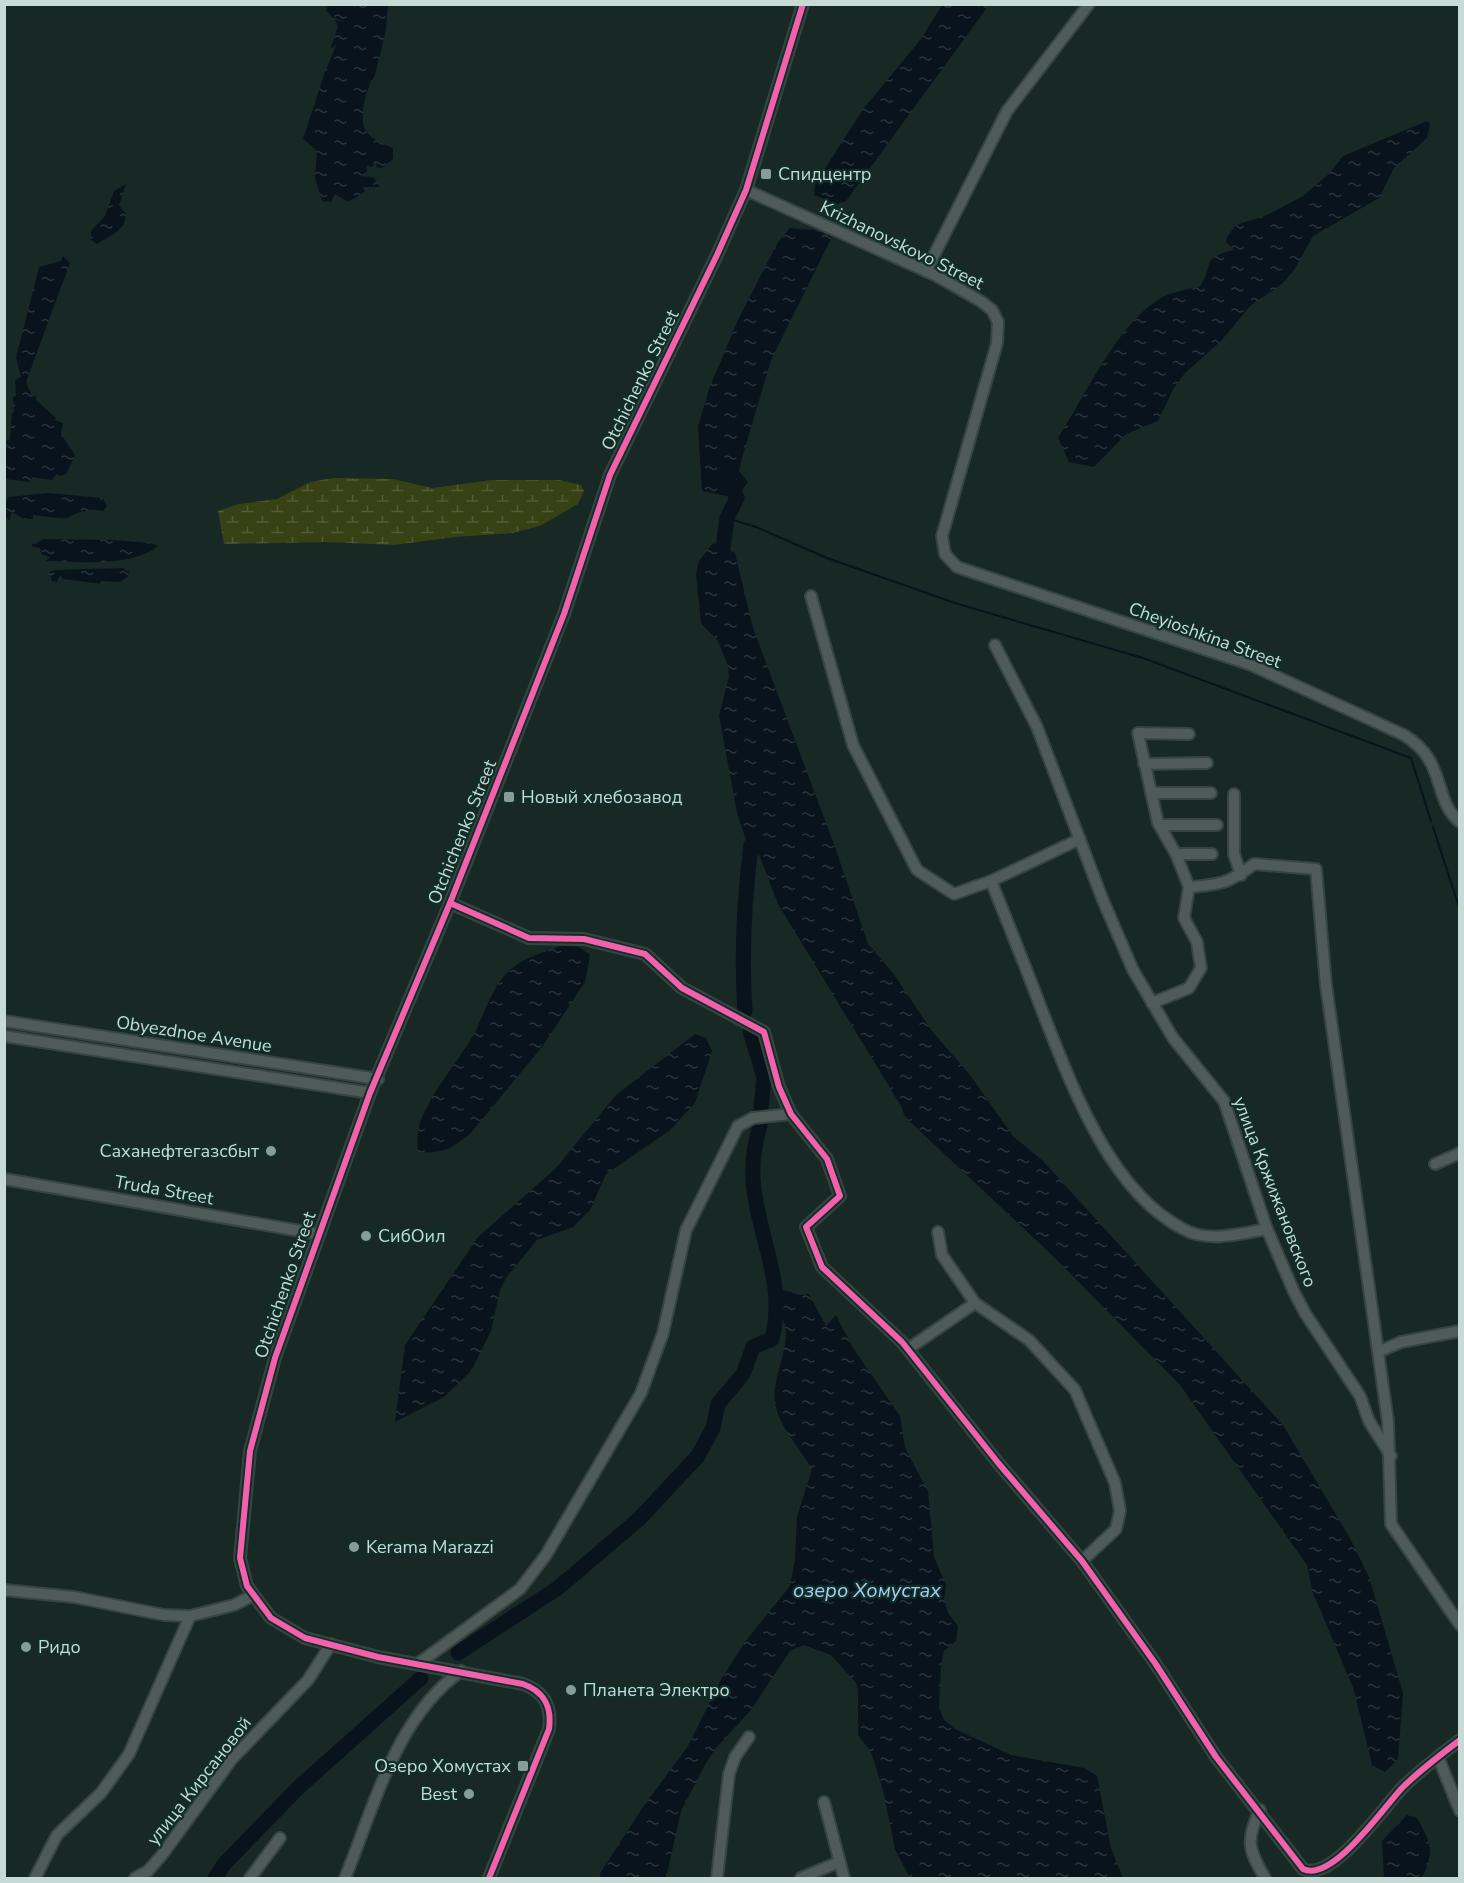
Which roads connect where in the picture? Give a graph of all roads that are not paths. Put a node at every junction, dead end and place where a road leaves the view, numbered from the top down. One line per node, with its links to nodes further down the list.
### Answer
1 (803, 4): 3 (street, Otchichenko Street)
2 (1089, 4): 4 (street)
3 (746, 190): 4 (street, Krizhanovskovo Street); 23 (street, Otchichenko Street)
4 (926, 271): 5 (street, Krizhanovskovo Street)
5 (957, 567): 14 (street, Cheyioshkina Street)
6 (811, 596): 21 (street)
7 (995, 645): 17 (street, улица Кржижановского)
8 (1189, 734): 10 (street)
9 (1207, 763): 10 (street)
10 (1144, 764): 12 (street)
11 (1211, 793): 12 (street)
12 (1150, 794): 15 (street)
13 (1234, 794): 20 (street)
14 (1460, 822)
15 (1162, 825): 16 (street); 18 (street)
16 (1217, 825)
17 (1080, 839): 21 (street); 24 (street, улица Кржижановского)
18 (1176, 854): 19 (street); 22 (street)
19 (1212, 854)
20 (1241, 875): 22 (street); 39 (street)
21 (991, 881): 33 (street)
22 (1189, 887): 24 (street)
23 (450, 903): 27 (street, Otchichenko Street); 29 (street)
24 (1152, 1003): 33 (street, улица Кржижановского)
25 (4, 1021): 27 (street, Obyezdnoe Avenue)
26 (4, 1036): 28 (street, Obyezdnoe Avenue)
27 (378, 1079): 28 (street, Otchichenko Street)
28 (370, 1093): 35 (street, Otchichenko Street)
29 (791, 1114): 38 (street); 47 (street)
30 (1460, 1153): 31 (street)
31 (1435, 1164)
32 (4, 1179): 35 (street, Truda Street)
33 (1267, 1229): 40 (street, улица Кржижановского)
34 (938, 1232): 36 (street)
35 (317, 1234): 43 (street, Otchichenko Street)
36 (975, 1303): 38 (street); 41 (street)
37 (1460, 1331): 39 (street)
38 (908, 1349): 41 (street)
39 (1380, 1351): 40 (street)
40 (1391, 1456): 45 (street)
41 (1082, 1561): 53 (street)
42 (4, 1590): 44 (street)
43 (252, 1596): 44 (street); 46 (street, Otchichenko Street)
44 (190, 1616): 57 (street)
45 (1460, 1625)
46 (331, 1644): 47 (street, Otchichenko Street); 58 (street, улица Кирсановой)
47 (419, 1663): 48 (street, Otchichenko Street)
48 (461, 1671): 60 (street); 61 (street, Otchichenko Street)
49 (749, 1737): 62 (street)
50 (1460, 1740): 51 (street)
51 (1438, 1757): 53 (street); 54 (street)
52 (824, 1802): 56 (street)
53 (1260, 1810): 65 (street)
54 (1460, 1811)
55 (280, 1838): 59 (street)
56 (839, 1862): 63 (street); 64 (street)
57 (35, 1878)
58 (135, 1878)
59 (250, 1878)
60 (345, 1878)
61 (489, 1878)
62 (717, 1878)
63 (801, 1878)
64 (844, 1878)
65 (1265, 1878)

